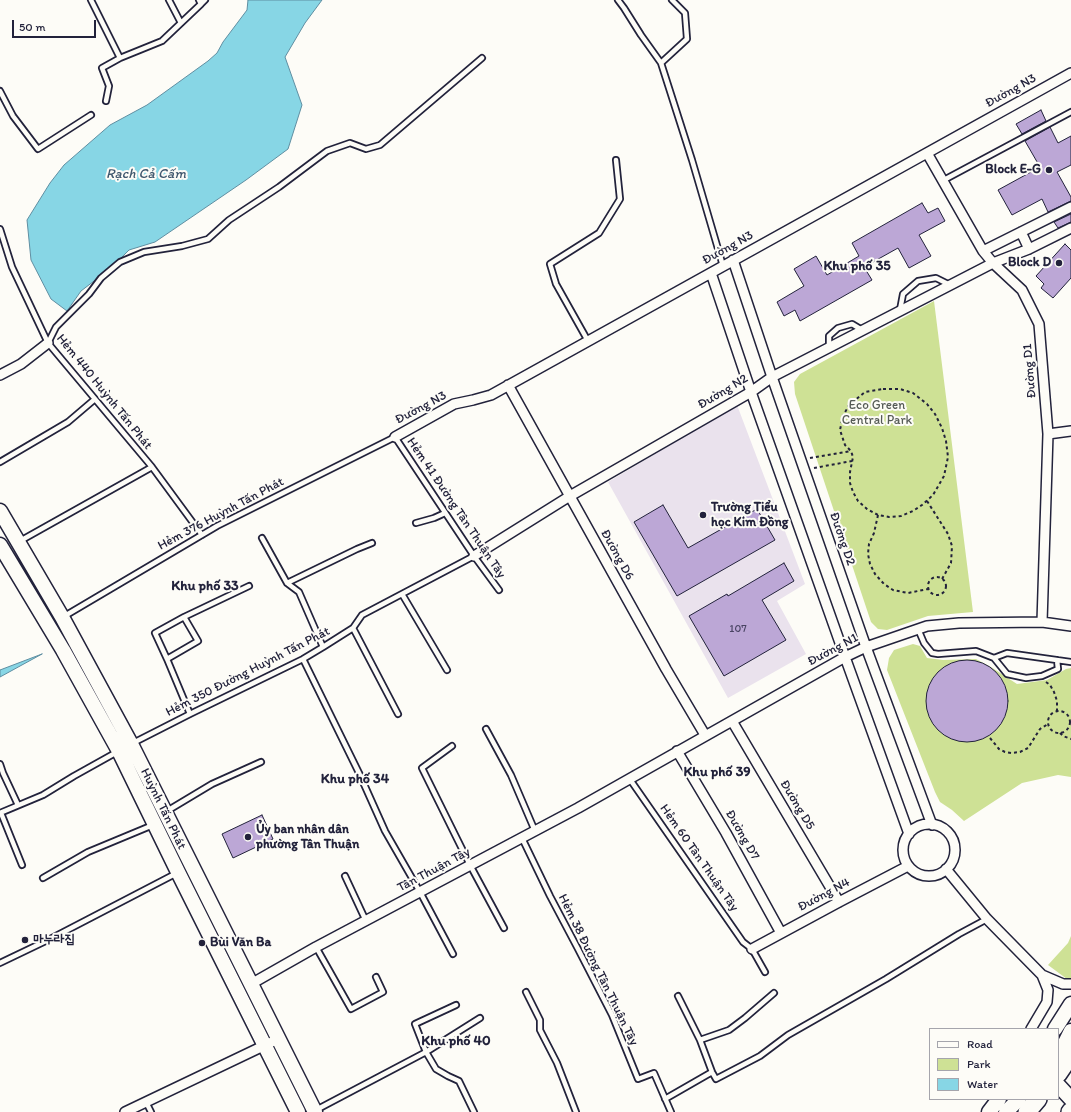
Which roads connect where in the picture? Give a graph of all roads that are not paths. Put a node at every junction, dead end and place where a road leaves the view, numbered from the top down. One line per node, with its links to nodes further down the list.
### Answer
1 (93, 0): 7 (lane)
2 (169, 0): 6 (lane)
3 (618, 0): 9 (lane)
4 (672, 0): 9 (lane)
5 (202, 1): 6 (lane)
6 (181, 23): 7 (lane)
7 (120, 58): 12 (lane)
8 (482, 58): 31 (lane)
9 (662, 63): 26 (lane)
10 (1071, 73): 15 (street, Đường N3)
11 (0, 91): 14 (lane)
12 (106, 101)
13 (1071, 112): 17 (lane)
14 (91, 115)
15 (927, 153): 17 (street, Đường D1); 24 (street, Đường N3)
16 (616, 160): 30 (lane)
17 (942, 181): 23 (street, Đường D1)
18 (1071, 207): 21 (street)
19 (1071, 228): 22 (street, Đường N2)
20 (0, 229): 31 (lane, Hẻm 440 Huỳnh Tấn Phát)
21 (1021, 232): 22 (street); 23 (street)
22 (1029, 249): 25 (street, Đường N2)
23 (983, 251): 25 (street, Đường D1)
24 (733, 260): 26 (street, Đường N3); 33 (street, Đường D2)
25 (993, 263): 28 (street, Đường N2); 38 (street, Đường D1)
26 (724, 266): 27 (street, Đường N3)
27 (711, 273): 30 (street, Đường N3); 35 (street)
28 (950, 285): 29 (street, Đường N2); 29 (lane)
29 (900, 310): 33 (street, Đường N2)
30 (588, 341): 34 (street, Đường N3)
31 (48, 343): 32 (street); 36 (lane, Hẻm 440 Huỳnh Tấn Phát)
32 (0, 376)
33 (772, 377): 35 (street, Đường N2); 62 (street, Đường D2)
34 (508, 385): 39 (street, Đường N3); 42 (street, Đường D6)
35 (751, 392): 42 (street, Đường N2); 64 (street)
36 (95, 399): 40 (lane); 41 (lane, Hẻm 440 Huỳnh Tấn Phát)
37 (1071, 431): 38 (street)
38 (1048, 434): 58 (street, Đường D1)
39 (395, 437): 43 (lane, Hẻm 41 Đường Tân Thuận Tây); 46 (lane, Hẻm 376 Huỳnh Tấn Phát)
40 (0, 462)
41 (152, 468): 46 (lane, Hẻm 440 Huỳnh Tấn Phát); 48 (lane)
42 (570, 496): 51 (street, Đường N2); 75 (street, Đường D6)
43 (445, 513): 45 (lane); 51 (lane, Hẻm 41 Đường Tân Thuận Tây)
44 (1, 517): 48 (main road, Huỳnh Tấn Phát)
45 (416, 523)
46 (202, 535): 56 (lane, Hẻm 376 Huỳnh Tấn Phát)
47 (262, 538): 52 (lane)
48 (18, 542): 56 (main road, Huỳnh Tấn Phát)
49 (372, 543): 52 (lane)
50 (1, 550): 78 (main road, Huỳnh Tấn Phát)
51 (474, 556): 54 (lane, Hẻm 41 Đường Tân Thuận Tây); 55 (lane, Hẻm 350 Đường Huỳnh Tấn Phát)
52 (287, 583): 63 (lane)
53 (249, 586): 57 (lane)
54 (499, 590)
55 (402, 594): 60 (lane, Hẻm 350 Đường Huỳnh Tấn Phát); 70 (lane)
56 (62, 617): 76 (main road, Huỳnh Tấn Phát)
57 (184, 617): 66 (lane); 66 (lane)
58 (1042, 622): 59 (street, Đường N1); 61 (street, Đường N1)
59 (1071, 626)
60 (353, 628): 63 (lane, Hẻm 350 Đường Huỳnh Tấn Phát); 72 (lane)
61 (918, 629): 62 (street, Đường N1); 65 (lane)
62 (866, 647): 64 (street, Đường N1); 88 (street, Đường D2)
63 (323, 648): 67 (lane, Hẻm 350 Đường Huỳnh Tấn Phát)
64 (845, 657): 73 (street, Đường N1); 90 (street)
65 (994, 658): 68 (lane); 68 (lane)
66 (167, 659): 71 (lane)
67 (303, 659): 71 (lane, Hẻm 350 Đường Huỳnh Tấn Phát); 99 (lane)
68 (1057, 660): 69 (lane)
69 (1071, 662)
70 (447, 670)
71 (190, 714): 76 (lane, Hẻm 350 Đường Huỳnh Tấn Phát)
72 (398, 714)
73 (732, 720): 75 (street, Đường N1); 100 (street, Đường D5)
74 (486, 729): 89 (lane)
75 (705, 736): 79 (street, Đường N1)
76 (131, 744): 78 (main road); 85 (main road, Huỳnh Tấn Phát)
77 (452, 746): 93 (lane)
78 (119, 751): 84 (lane); 87 (main road, Huỳnh Tấn Phát)
79 (677, 751): 83 (street, Đường N1); 104 (street, Đường D7)
80 (261, 762): 85 (lane)
81 (0, 764): 82 (lane)
82 (2, 774): 84 (lane)
83 (629, 778): 89 (street, Tân Thuận Tây); 106 (lane, Hẻm 60 Tân Thuận Tây)
84 (18, 805): 86 (lane)
85 (165, 812): 112 (main road, Huỳnh Tấn Phát)
86 (1, 813): 92 (lane)
87 (155, 824): 96 (main road, Huỳnh Tấn Phát); 98 (lane)
88 (932, 825): 90 (street); 95 (street)
89 (535, 831): 91 (street, Tân Thuận Tây)
90 (909, 834): 94 (street)
91 (522, 838): 93 (street, Tân Thuận Tây); 134 (lane, Hẻm 38 Đường Tân Thuận Tây)
92 (22, 865)
93 (470, 865): 99 (street, Tân Thuận Tây); 103 (lane)
94 (908, 866): 95 (street); 100 (street, Đường N4)
95 (946, 869): 101 (street)
96 (178, 872): 108 (lane); 125 (main road, Huỳnh Tấn Phát)
97 (345, 876): 102 (lane)
98 (43, 878)
99 (420, 892): 102 (street, Tân Thuận Tây); 107 (lane)
100 (839, 902): 104 (street, Đường N4)
101 (987, 919): 110 (street); 129 (lane)
102 (366, 921): 105 (street, Tân Thuận Tây)
103 (504, 928)
104 (781, 933): 106 (street, Đường N4)
105 (316, 947): 111 (lane); 112 (street, Tân Thuận Tây)
106 (752, 949): 109 (lane, Hẻm 60 Tân Thuận Tây)
107 (453, 954)
108 (0, 962)
109 (765, 972)
110 (1042, 975): 113 (street); 120 (street)
111 (376, 977)
112 (251, 984): 123 (main road, Huỳnh Tấn Phát)
113 (1071, 984)
114 (526, 992): 145 (lane)
115 (774, 993): 124 (lane)
116 (678, 996): 124 (lane)
117 (1071, 1004): 121 (main road)
118 (456, 1005): 126 (lane)
119 (480, 1018): 126 (lane)
120 (1032, 1028)
121 (1056, 1028)
122 (1071, 1031): 128 (main road)
123 (278, 1039): 125 (street); 140 (main road, Huỳnh Tấn Phát)
124 (700, 1040): 129 (lane)
125 (265, 1046): 138 (street); 143 (main road, Huỳnh Tấn Phát)
126 (426, 1052): 140 (lane); 144 (lane)
127 (1071, 1055): 130 (highway)
128 (1059, 1056)
129 (712, 1072): 134 (lane)
130 (1059, 1073)
131 (1059, 1081): 132 (main road)
132 (1071, 1085)
133 (1059, 1086): 135 (main road)
134 (665, 1099): 146 (lane, Hẻm 38 Đường Tân Thuận Tây)
135 (1071, 1099)
136 (1016, 1100): 139 (main road)
137 (1037, 1100): 147 (highway)
138 (146, 1102): 141 (street); 142 (lane)
139 (996, 1107)
140 (315, 1111)
141 (125, 1112)
142 (152, 1112)
143 (298, 1112)
144 (474, 1112)
145 (576, 1112)
146 (671, 1112)
147 (1027, 1112)

